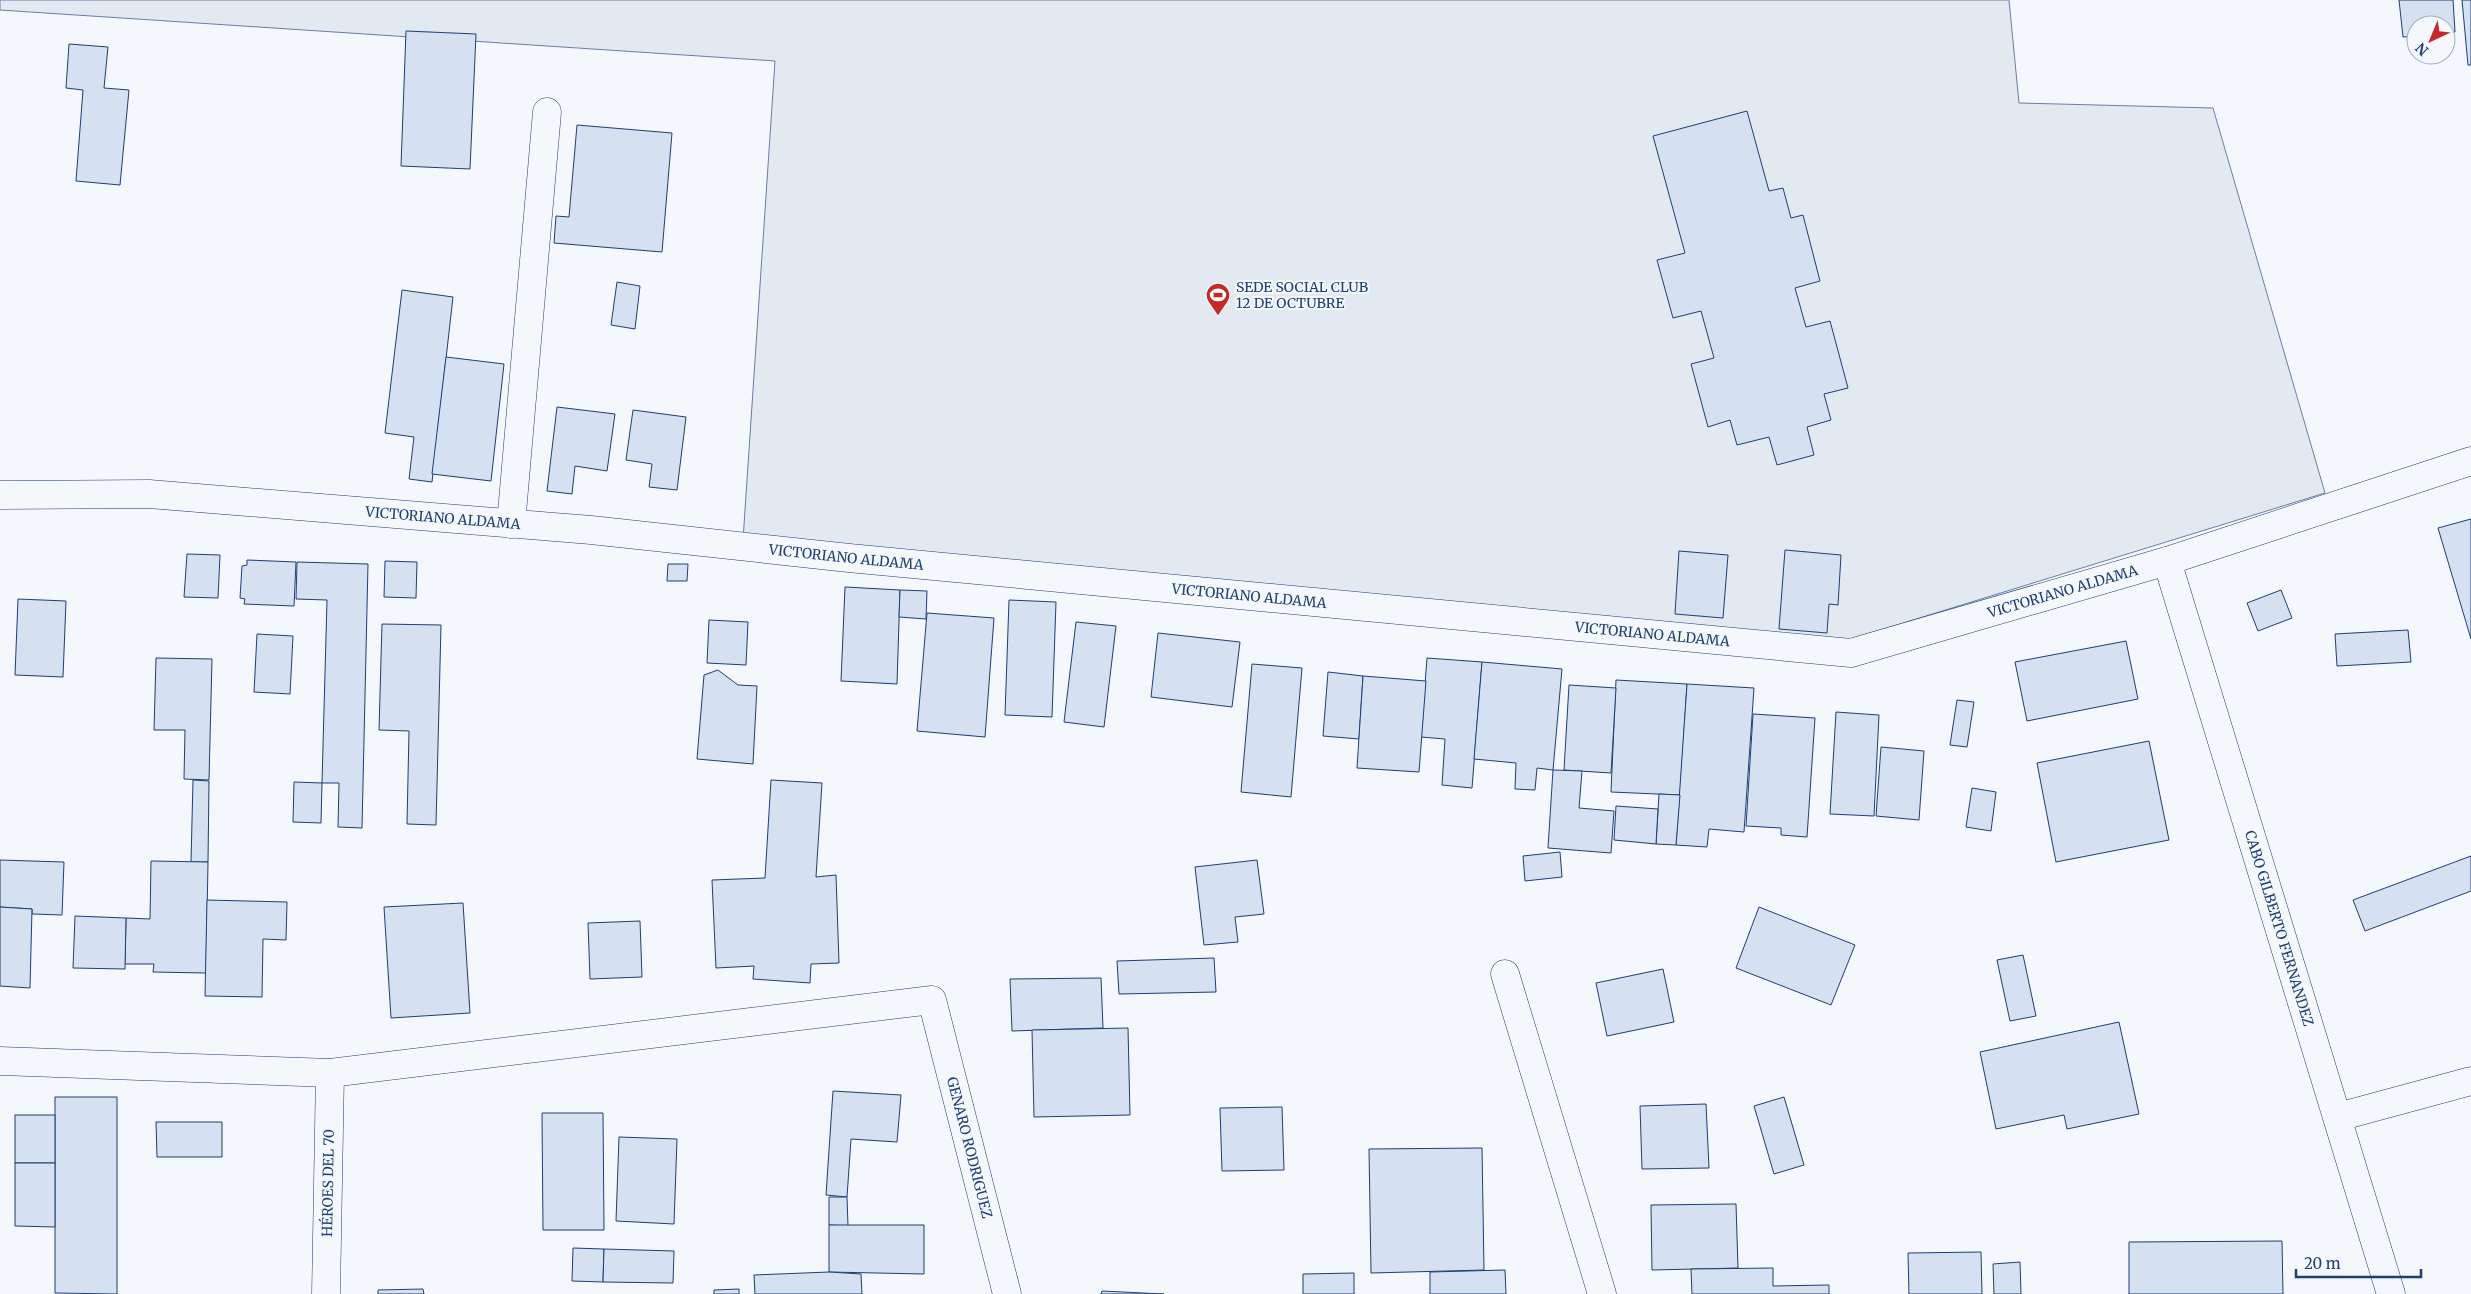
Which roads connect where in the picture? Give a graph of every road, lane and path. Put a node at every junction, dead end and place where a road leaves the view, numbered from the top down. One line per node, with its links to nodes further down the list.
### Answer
1 (547, 112): 4 (street)
2 (2471, 461): 5 (street, VICTORIANO ALDAMA)
3 (0, 495): 4 (street, VICTORIANO ALDAMA)
4 (511, 524): 5 (street, VICTORIANO ALDAMA)
5 (2167, 561): 10 (street, CABO GILBERTO FERNANDEZ)
6 (1505, 974): 13 (street)
7 (0, 1061): 8 (street)
8 (330, 1072): 11 (street, HÉROES DEL 70); 12 (street, GENARO RODRIGUEZ)
9 (2471, 1081): 10 (street)
10 (2338, 1118): 14 (street, CABO GILBERTO FERNANDEZ)
11 (326, 1294)
12 (1007, 1294)
13 (1602, 1294)
14 (2391, 1294)

